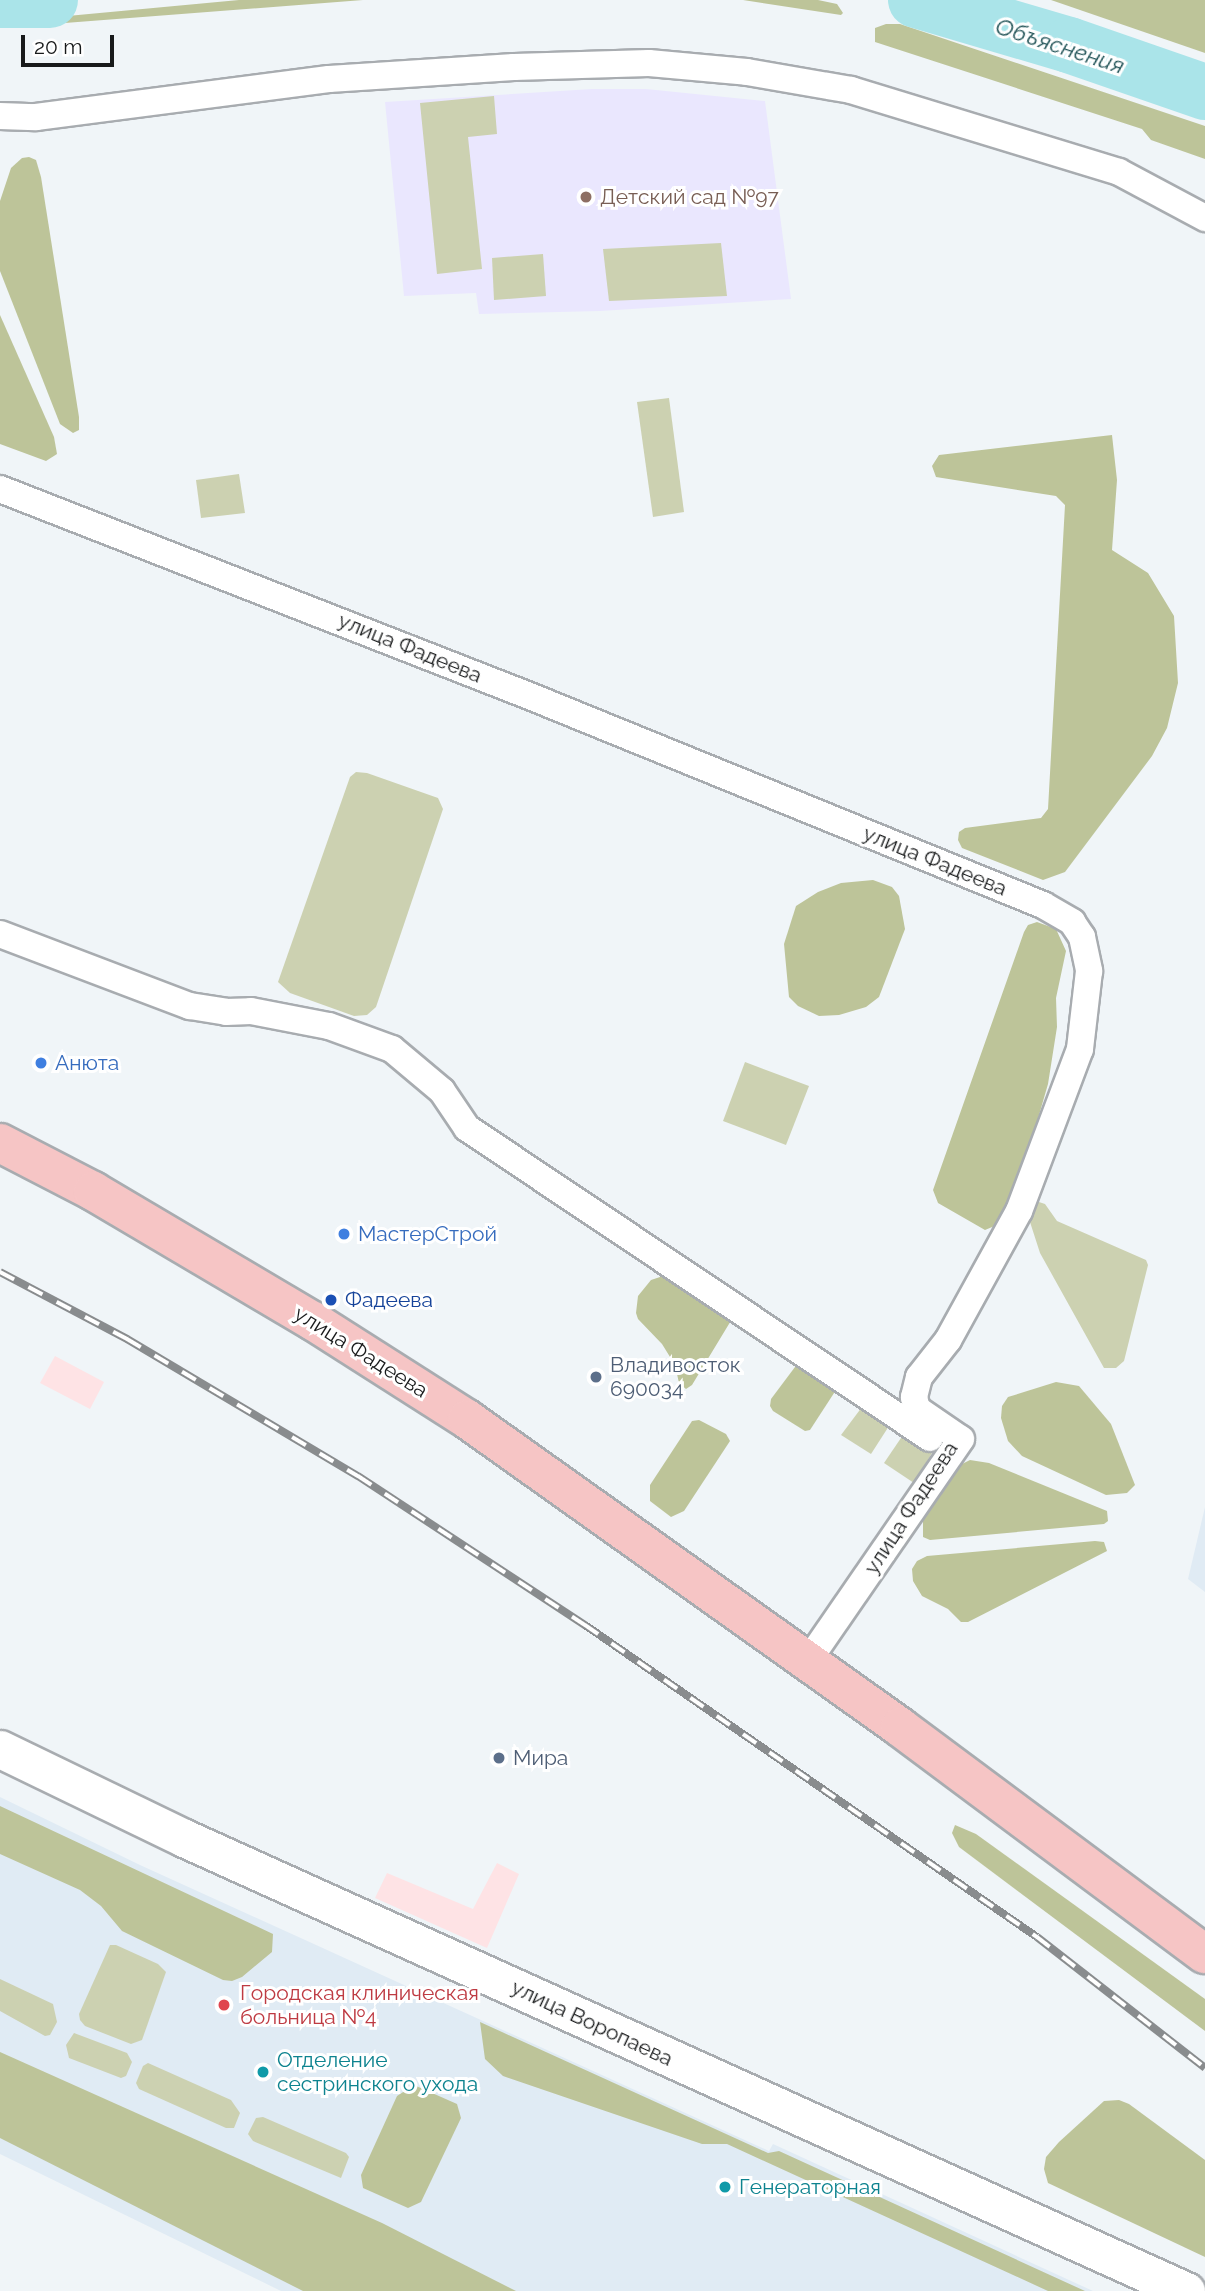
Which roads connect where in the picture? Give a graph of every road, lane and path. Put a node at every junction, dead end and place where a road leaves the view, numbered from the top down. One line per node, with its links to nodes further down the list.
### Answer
1 (0, 116): 2 (street)
2 (1205, 218)
3 (0, 489): 6 (street, улица Фадеева)
4 (0, 934): 6 (street)
5 (0, 1143): 7 (main road, улица Фадеева)
6 (952, 1453): 7 (street, улица Фадеева)
7 (807, 1662): 9 (main road, улица Фадеева)
8 (0, 1749): 10 (main road, улица Воропаева)
9 (1205, 1954)
10 (1186, 2291)

